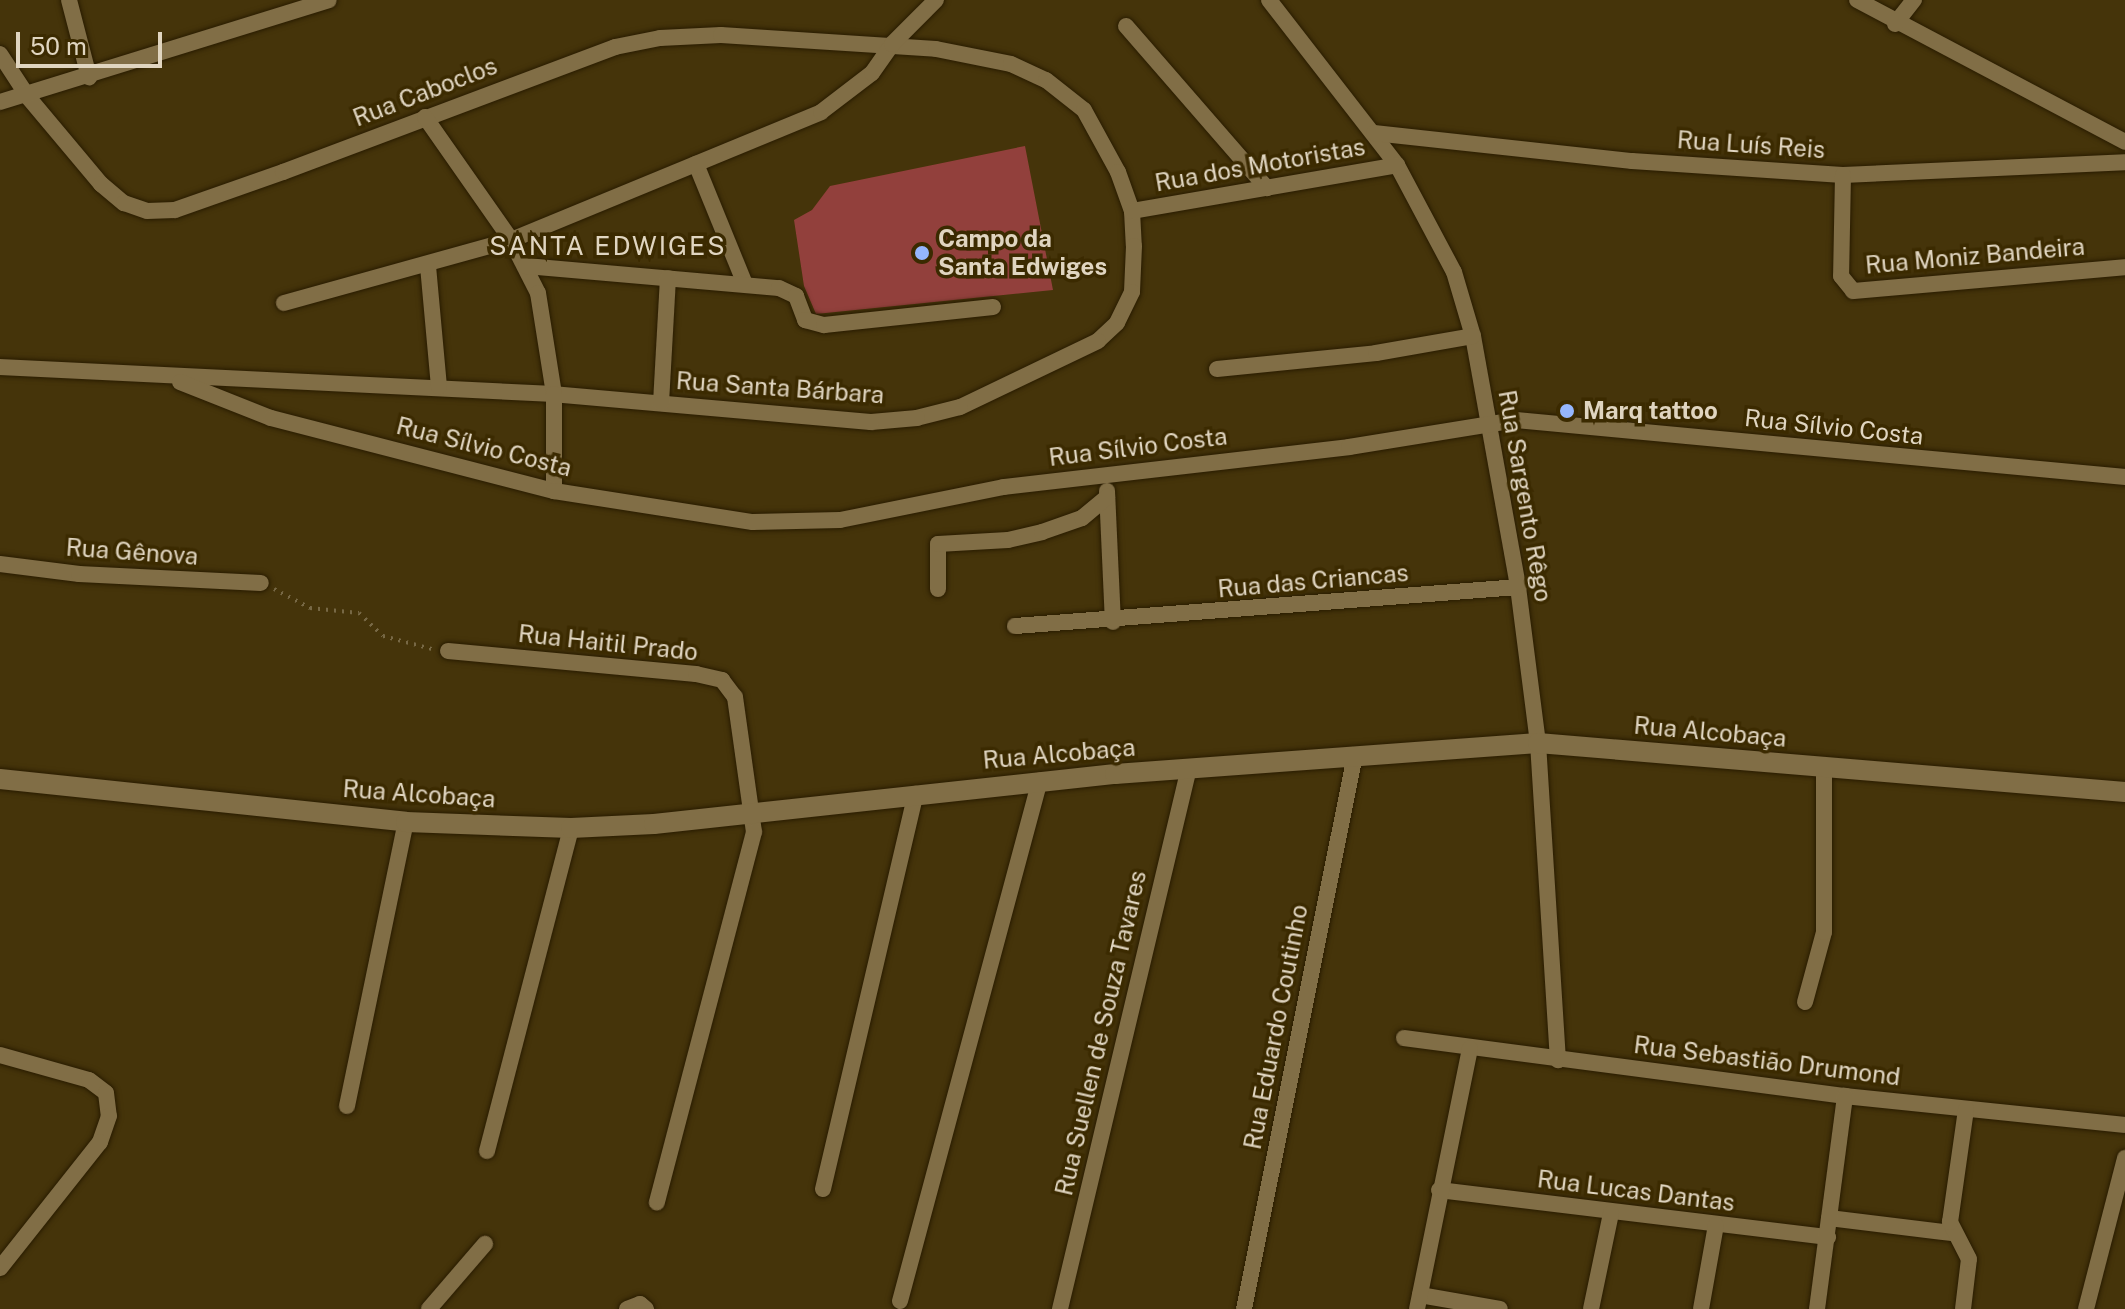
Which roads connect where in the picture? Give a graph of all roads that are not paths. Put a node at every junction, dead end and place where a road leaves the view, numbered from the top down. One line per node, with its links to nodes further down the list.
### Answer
1 (69, 0): 11 (street)
2 (329, 0): 11 (street)
3 (936, 0): 9 (street)
4 (1269, 0): 15 (street, Rua Sargento Rêgo)
5 (1857, 0): 7 (street)
6 (1914, 0): 7 (street)
7 (1895, 24): 16 (street)
8 (1126, 26): 21 (street)
9 (892, 44): 14 (street, Rua Caboclos); 18 (street); 22 (street, Rua Santa Bárbara)
10 (0, 54): 12 (street, Rua Caboclos)
11 (89, 77): 12 (street)
12 (28, 97): 13 (street); 14 (street, Rua Caboclos)
13 (0, 102)
14 (425, 117): 23 (street)
15 (1374, 133): 19 (street, Rua Sargento Rêgo); 20 (street, Rua Luís Reis)
16 (2125, 142)
17 (2125, 162): 20 (street, Rua Luís Reis)
18 (696, 164): 23 (street); 28 (street)
19 (1397, 165): 21 (street, Rua dos Motoristas); 31 (street, Rua Sargento Rêgo)
20 (1843, 175): 26 (street, Rua Moniz Bandeira)
21 (1267, 188): 22 (street, Rua dos Motoristas)
22 (1132, 211): 37 (street, Rua Santa Bárbara)
23 (511, 240): 24 (street); 25 (street)
24 (428, 266): 29 (street); 35 (street)
25 (526, 266): 27 (street); 36 (street)
26 (2125, 267)
27 (668, 278): 28 (street); 37 (street)
28 (745, 284): 30 (street)
29 (284, 303)
30 (993, 307)
31 (1473, 336): 33 (street); 38 (street, Rua Sargento Rêgo)
32 (0, 367): 34 (street, Rua Santa Bárbara)
33 (1217, 369)
34 (174, 379): 35 (street, Rua Santa Bárbara); 41 (street, Rua Sílvio Costa)
35 (439, 387): 36 (street, Rua Santa Bárbara)
36 (554, 394): 37 (street, Rua Santa Bárbara); 41 (street)
37 (661, 403)
38 (1489, 421): 39 (street, Rua Sílvio Costa); 40 (street, Rua Sílvio Costa); 45 (street, Rua Sargento Rêgo)
39 (1106, 475): 41 (street, Rua Sílvio Costa); 42 (street)
40 (2125, 477)
41 (554, 491)
42 (1107, 497): 46 (street); 47 (street)
43 (0, 564): 44 (street, Rua Gênova)
44 (261, 583)
45 (1518, 587): 47 (street, Rua das Criancas); 50 (street, Rua Sargento Rêgo)
46 (938, 589)
47 (1113, 622): 48 (street, Rua das Criancas)
48 (1015, 626)
49 (448, 651): 58 (street, Rua Haitil Prado)
50 (1538, 743): 51 (main road, Rua Alcobaça); 52 (main road, Rua Alcobaça); 65 (street, Rua Sargento Rêgo)
51 (1355, 755): 53 (main road, Rua Alcobaça); 88 (street, Rua Eduardo Coutinho)
52 (1824, 767): 56 (main road, Rua Alcobaça); 61 (street)
53 (1189, 768): 55 (main road, Rua Alcobaça); 87 (street, Rua Suellen de Souza Tavares)
54 (0, 779): 59 (main road, Rua Alcobaça)
55 (1040, 780): 57 (main road, Rua Alcobaça); 82 (street)
56 (2125, 792)
57 (916, 794): 58 (main road, Rua Alcobaça); 72 (street)
58 (751, 812): 60 (main road, Rua Alcobaça); 74 (street)
59 (406, 822): 60 (main road, Rua Alcobaça); 67 (street)
60 (571, 828): 70 (street)
61 (1805, 1002)
62 (1404, 1038): 63 (street, Rua Sebastião Drumond)
63 (1470, 1048): 65 (street, Rua Sebastião Drumond); 73 (street)
64 (0, 1055): 81 (street)
65 (1558, 1060): 66 (street, Rua Sebastião Drumond)
66 (1845, 1096): 68 (street, Rua Sebastião Drumond); 76 (street)
67 (347, 1106)
68 (1966, 1109): 69 (street, Rua Sebastião Drumond); 78 (street)
69 (2125, 1125)
70 (487, 1151)
71 (2125, 1158): 94 (street)
72 (823, 1189)
73 (1439, 1190): 75 (street, Rua Lucas Dantas); 83 (street)
74 (657, 1202)
75 (1611, 1213): 77 (street, Rua Lucas Dantas); 90 (street)
76 (1829, 1218): 78 (street); 79 (street)
77 (1716, 1225): 79 (street, Rua Lucas Dantas); 91 (street)
78 (1952, 1233): 93 (street)
79 (1828, 1237): 92 (street)
80 (485, 1244): 84 (street)
81 (0, 1268)
82 (900, 1301)
83 (1418, 1302): 89 (street)
84 (429, 1309)
85 (627, 1309): 86 (street)
86 (646, 1309)
87 (1060, 1309)
88 (1244, 1309)
89 (1500, 1309)
90 (1591, 1309)
91 (1701, 1309)
92 (1817, 1309)
93 (1963, 1309)
94 (2086, 1309)

